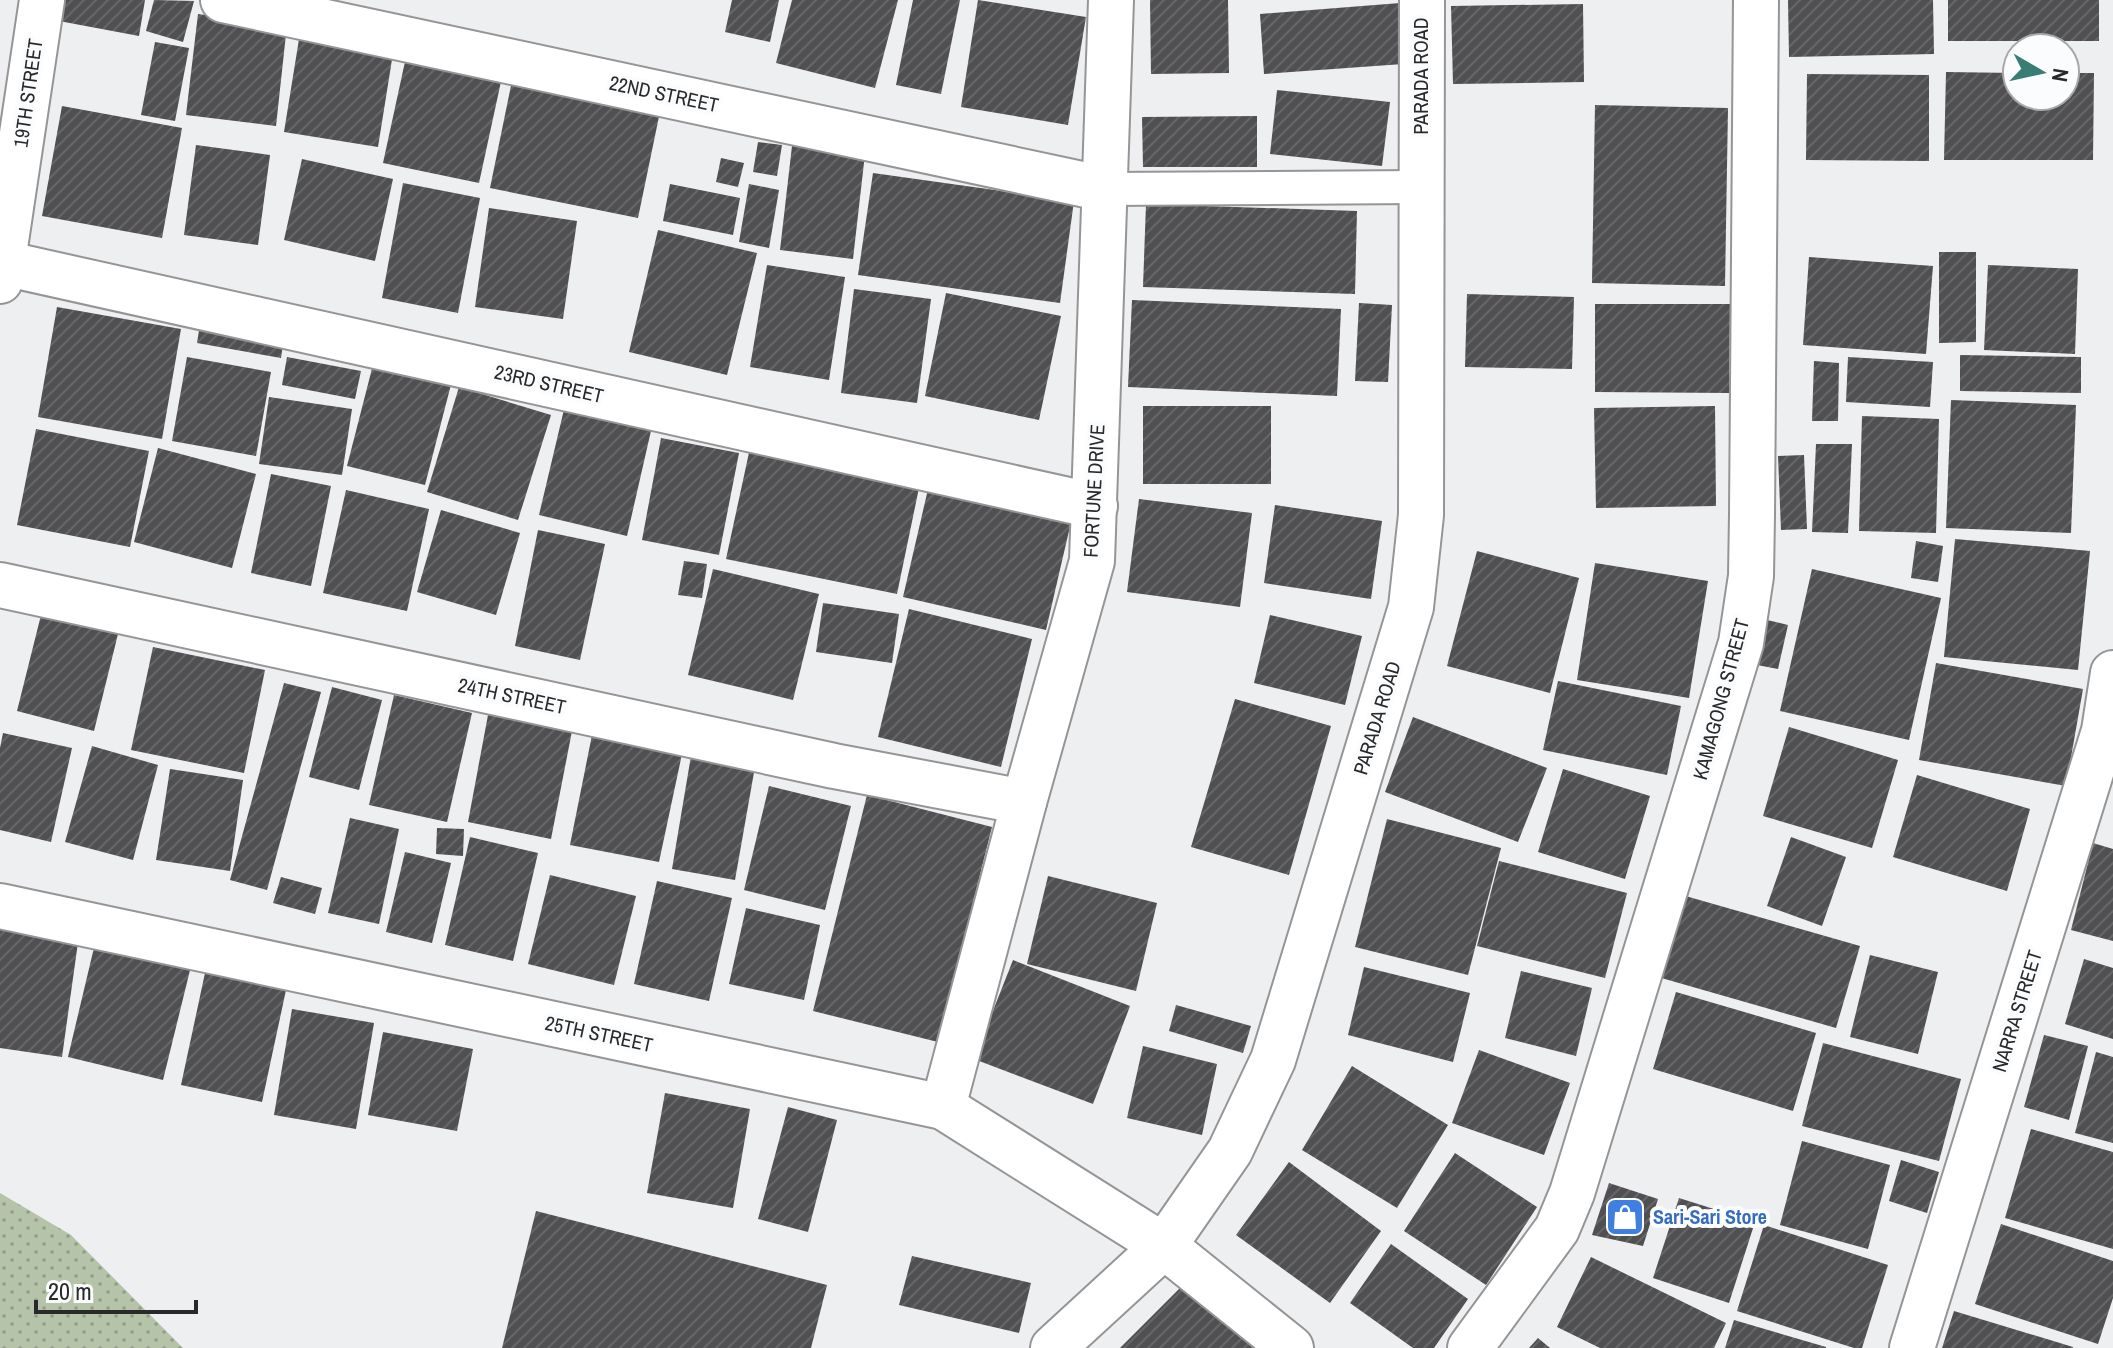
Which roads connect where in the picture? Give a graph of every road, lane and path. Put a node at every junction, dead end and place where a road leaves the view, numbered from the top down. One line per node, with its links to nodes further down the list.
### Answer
1 (42, 0): 8 (street, 19TH STREET)
2 (223, 0): 7 (street, 22ND STREET)
3 (1111, 0): 7 (street, FORTUNE DRIVE)
4 (1422, 0): 6 (street, PARADA ROAD)
5 (1756, 0): 18 (street, KAMAGONG STREET)
6 (1420, 187): 7 (lane); 15 (street, PARADA ROAD)
7 (1105, 189): 9 (street, FORTUNE DRIVE)
8 (2, 272): 9 (street, 23RD STREET)
9 (1095, 506): 12 (street, FORTUNE DRIVE)
10 (0, 585): 12 (street, 24TH STREET)
11 (2113, 673): 19 (street, NARRA STREET)
12 (1024, 802): 14 (street, FORTUNE DRIVE)
13 (0, 906): 14 (street, 25TH STREET)
14 (943, 1107): 15 (street, 25TH STREET)
15 (1164, 1246): 16 (street, PARADA ROAD); 17 (street, 25TH STREET)
16 (1053, 1348)
17 (1291, 1348)
18 (1470, 1348)
19 (1912, 1348)

